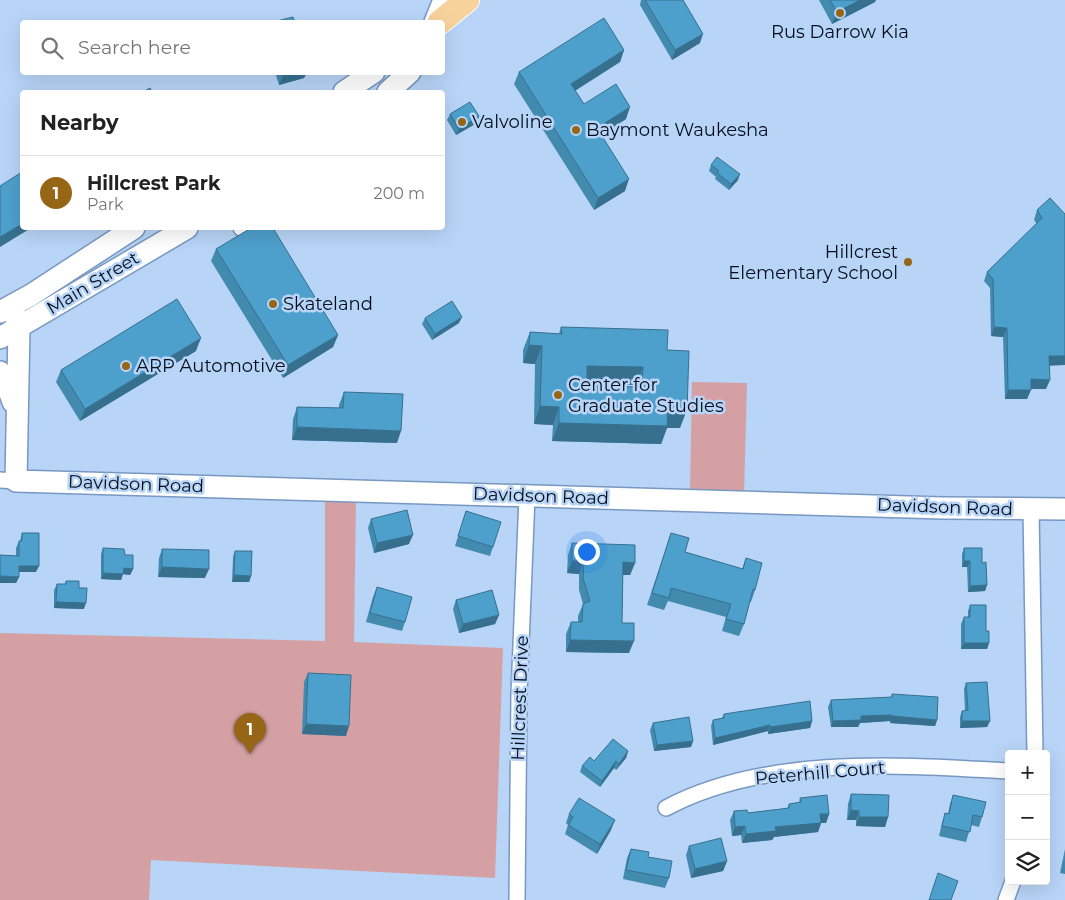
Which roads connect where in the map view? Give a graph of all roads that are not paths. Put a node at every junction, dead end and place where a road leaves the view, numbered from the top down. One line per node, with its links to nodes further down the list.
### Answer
1 (467, 0): 2 (main road)
2 (440, 10)
3 (407, 75): 4 (street)
4 (390, 90)
5 (131, 230): 7 (street, Main Street)
6 (184, 230): 8 (street, Main Street)
7 (6, 309): 8 (street, Davidson Road)
8 (19, 327): 9 (street, Main Street); 11 (street, Davidson Road)
9 (0, 338)
10 (0, 372): 11 (street)
11 (17, 419): 12 (street, Davidson Road)
12 (8, 481): 13 (street, Davidson Road)
13 (527, 496): 14 (street, Davidson Road); 20 (street, Hillcrest Drive)
14 (1031, 509): 15 (street, Davidson Road); 16 (street)
15 (1065, 509)
16 (1035, 750)
17 (1005, 771): 18 (street, Peterhill Court)
18 (666, 808)
19 (1012, 885): 21 (street)
20 (517, 900)
21 (1006, 900)

